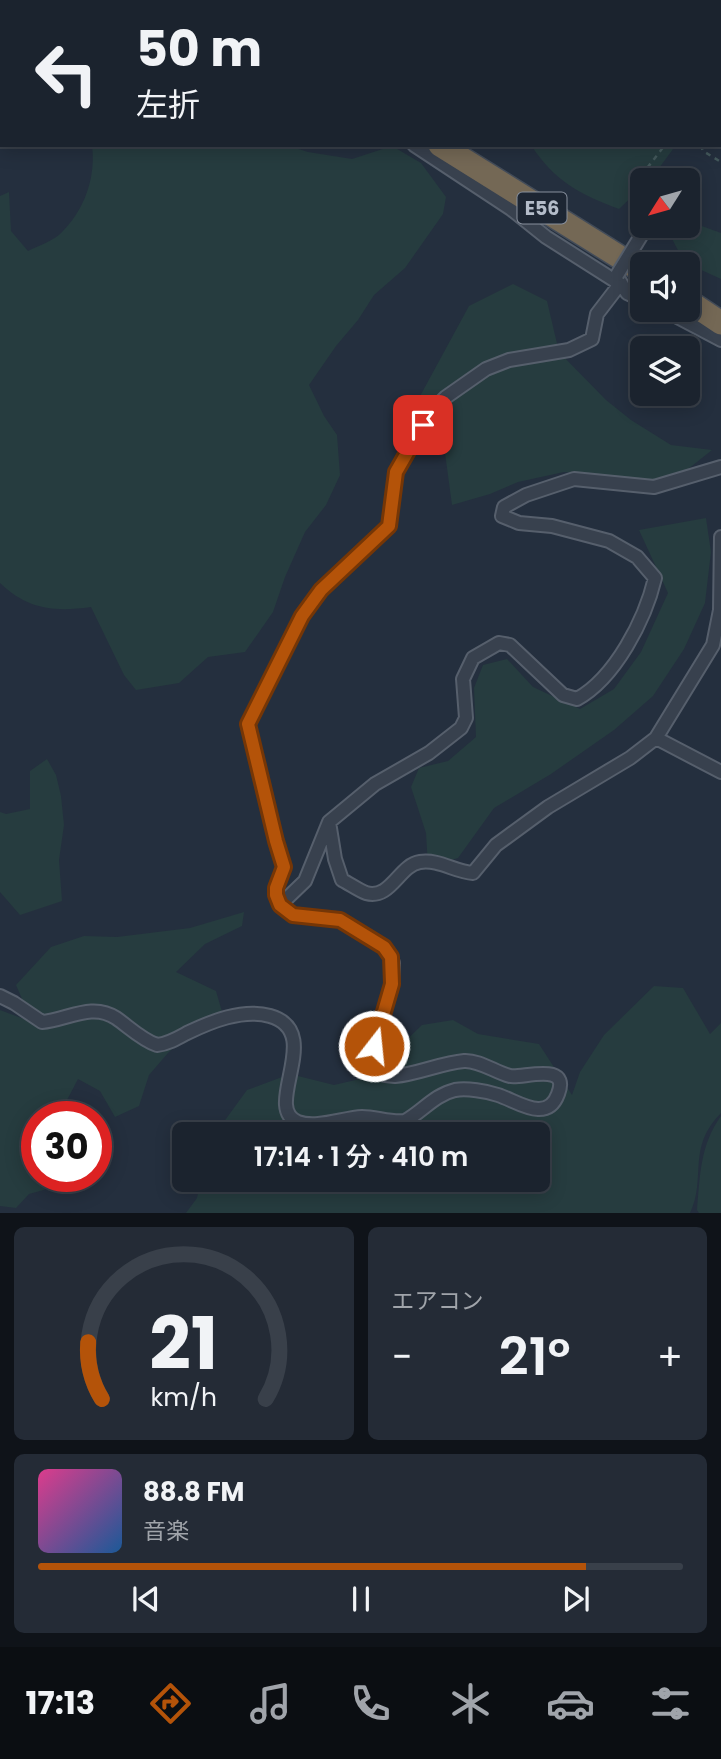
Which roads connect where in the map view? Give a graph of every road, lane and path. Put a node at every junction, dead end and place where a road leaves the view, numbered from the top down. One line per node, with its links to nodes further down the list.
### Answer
1 (417, 147): 11 (street)
2 (443, 147): 10 (highway, E56)
3 (463, 147): 9 (highway, E56)
4 (663, 147): 7 (path)
5 (702, 147): 6 (path)
6 (721, 162)
7 (647, 168)
8 (641, 238): 11 (street, bridge)
9 (632, 252)
10 (630, 264)
11 (619, 279): 12 (street); 24 (street)
12 (630, 294)
13 (700, 296): 15 (highway)
14 (700, 309): 17 (highway)
15 (721, 309)
16 (687, 322): 18 (street)
17 (721, 323)
18 (721, 340)
19 (721, 467): 23 (street)
20 (721, 537): 21 (street)
21 (656, 738): 22 (street); 23 (street)
22 (721, 772)
23 (329, 822): 24 (street)
24 (280, 905): 25 (street)
25 (0, 996)

